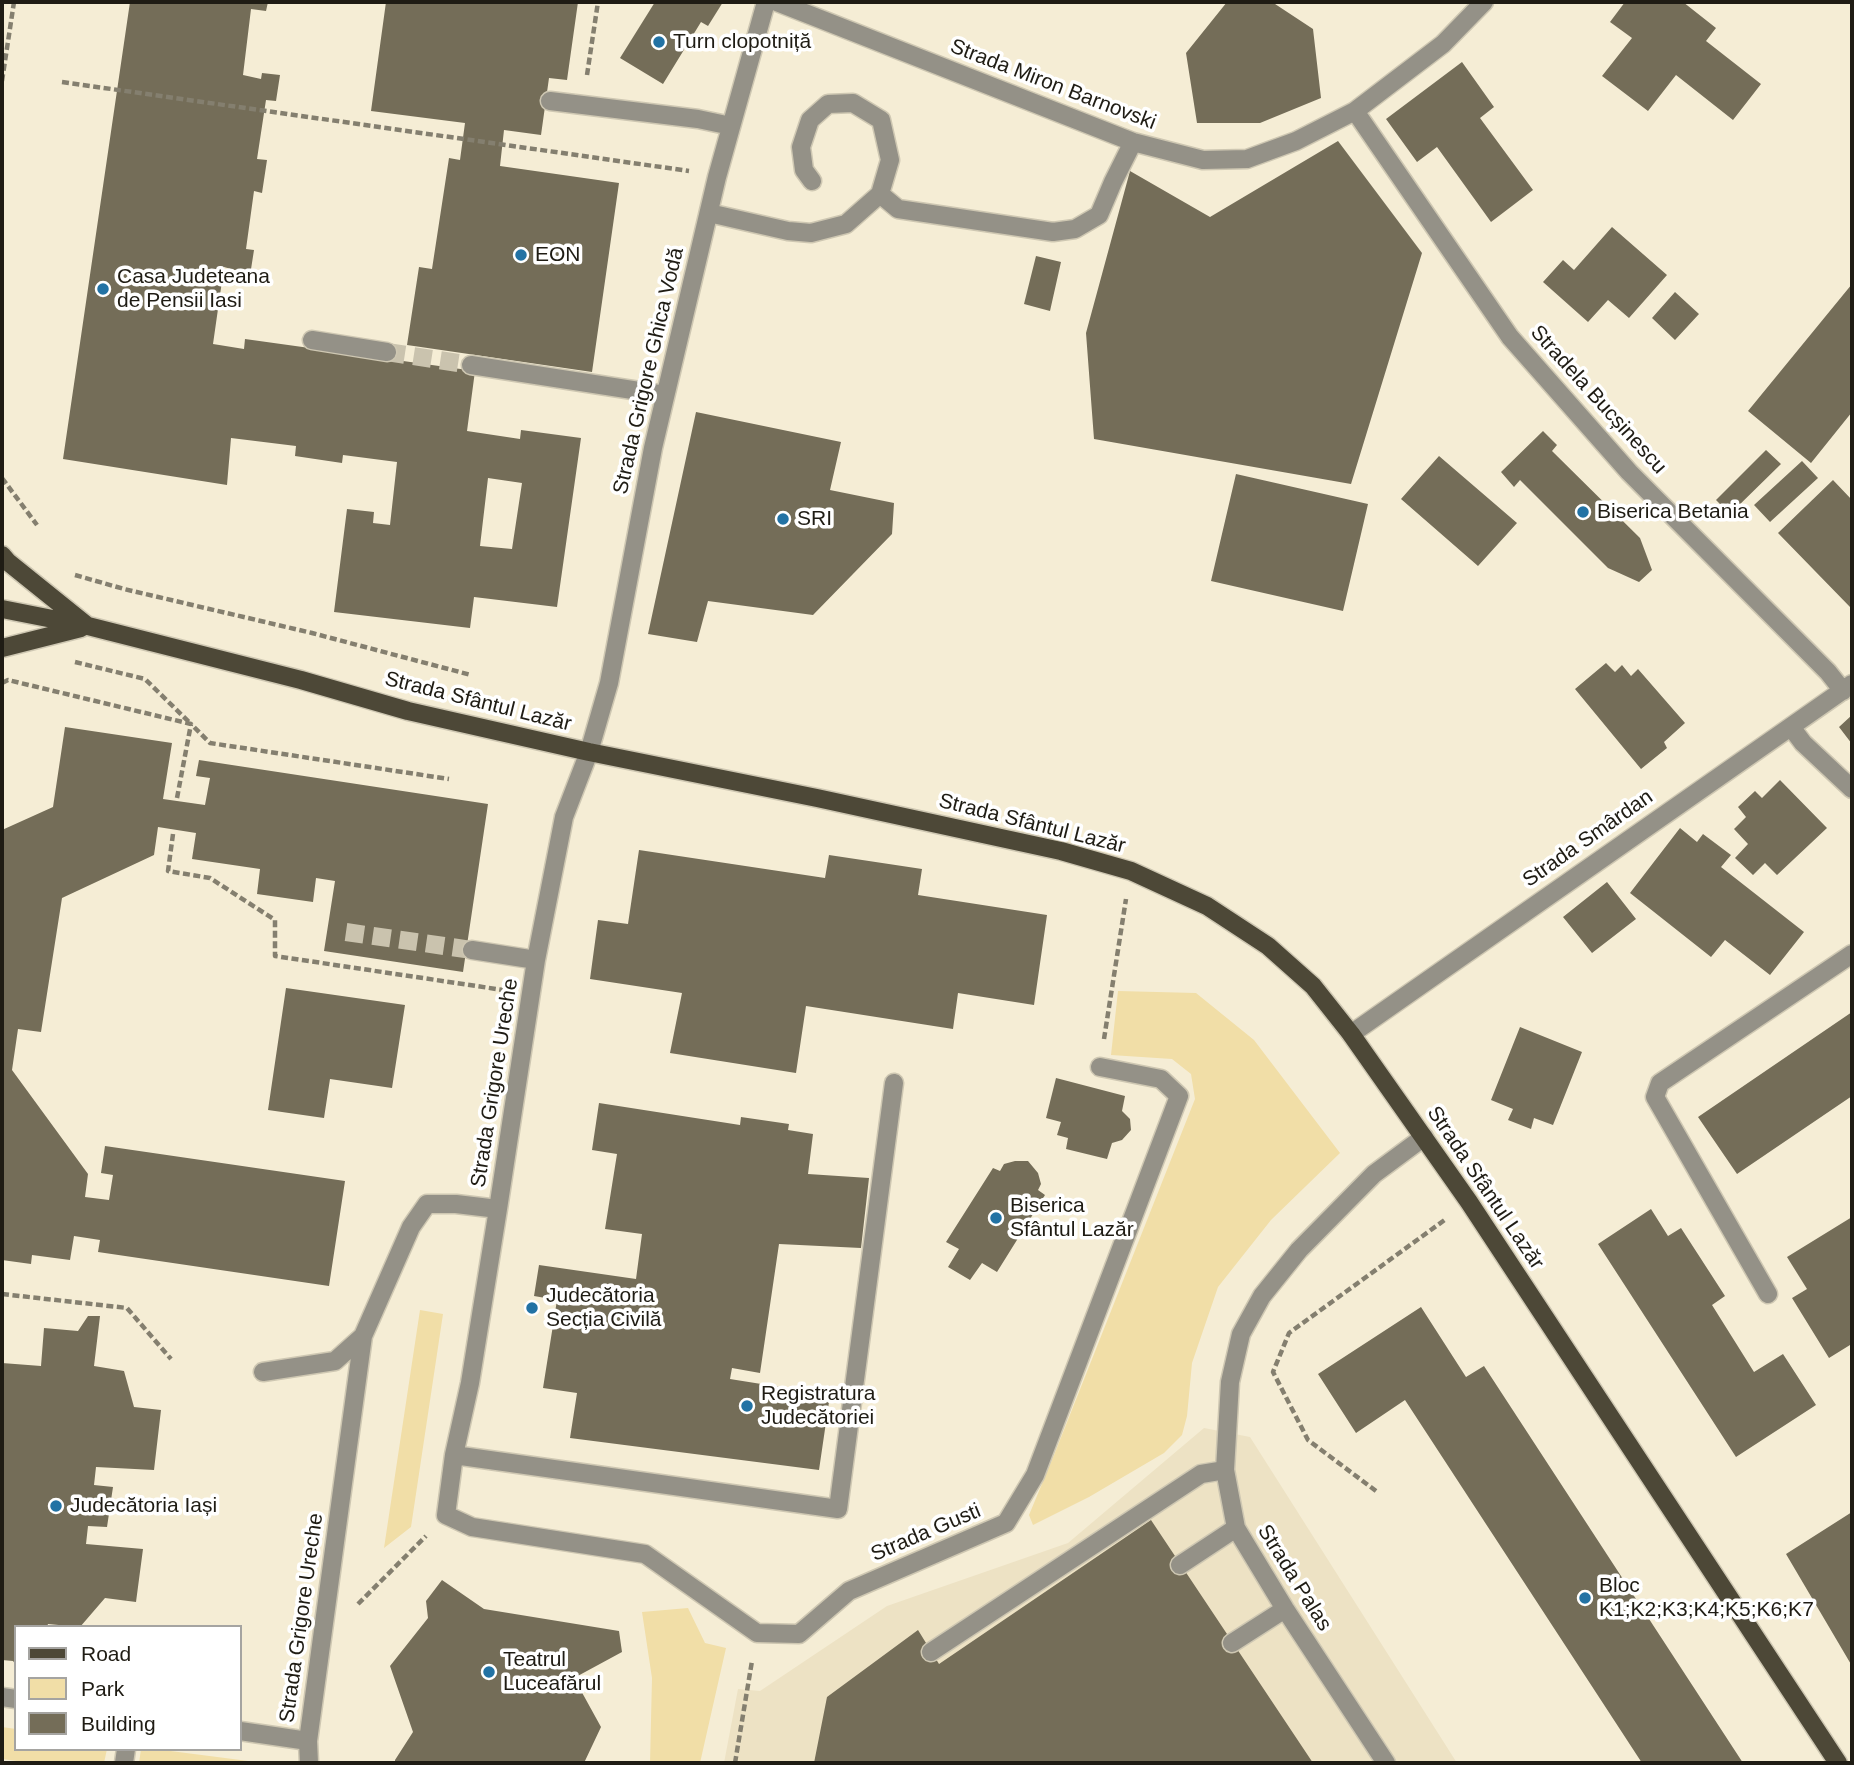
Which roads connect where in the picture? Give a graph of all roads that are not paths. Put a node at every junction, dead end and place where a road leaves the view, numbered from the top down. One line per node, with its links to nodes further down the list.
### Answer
1 (766, 2): 6 (street, Strada Grigore Ghica Vodă)
2 (777, 2): 7 (street, Strada Miron Barnovski)
3 (1484, 2): 5 (street, Strada Miron Barnovski)
4 (550, 101): 6 (street)
5 (1355, 111): 7 (street, Strada Miron Barnovski); 19 (street, Stradela Bucșinescu)
6 (731, 126): 10 (street, Strada Grigore Ghica Vodă)
7 (1133, 142): 9 (street)
8 (812, 181): 9 (street)
9 (880, 194): 10 (street)
10 (709, 213): 14 (street, Strada Grigore Ghica Vodă)
11 (312, 340): 12 (street)
12 (387, 352)
13 (471, 365): 14 (street)
14 (665, 395): 21 (street, Strada Grigore Ghica Vodă)
15 (2, 555): 17 (main road)
16 (2, 609): 17 (main road, Strada Sfântul Lazăr)
17 (88, 626): 18 (main road); 21 (main road, Strada Sfântul Lazăr)
18 (2, 648)
19 (1848, 687): 20 (street, Strada Smârdan)
20 (1791, 727): 22 (street); 26 (street, Strada Smârdan)
21 (589, 752): 25 (street, Strada Grigore Ureche); 26 (main road, Strada Sfântul Lazăr)
22 (1852, 789)
23 (472, 950): 25 (street)
24 (1852, 954): 31 (street)
25 (536, 960): 30 (street, Strada Grigore Ureche)
26 (1351, 1034): 29 (main road, Strada Sfântul Lazăr)
27 (1100, 1067): 34 (street, Strada Gusti)
28 (894, 1083): 34 (street)
29 (1424, 1137): 35 (street, Strada Palas); 45 (main road, Strada Sfântul Lazăr)
30 (498, 1209): 32 (street, Strada Grigore Ureche); 34 (street)
31 (1768, 1294)
32 (363, 1336): 33 (street, Strada Grigore Ureche); 42 (street, Strada Grigore Ureche)
33 (262, 1373)
34 (454, 1455)
35 (1224, 1470): 36 (street, Strada Palas); 40 (street)
36 (1236, 1528): 37 (street); 38 (street, Strada Palas)
37 (1180, 1564)
38 (1285, 1609): 39 (street); 44 (street, Strada Palas)
39 (1232, 1643)
40 (931, 1652)
41 (242, 1731): 42 (street)
42 (308, 1741): 43 (street, Strada Grigore Ureche)
43 (309, 1763)
44 (1387, 1763)
45 (1838, 1763)

